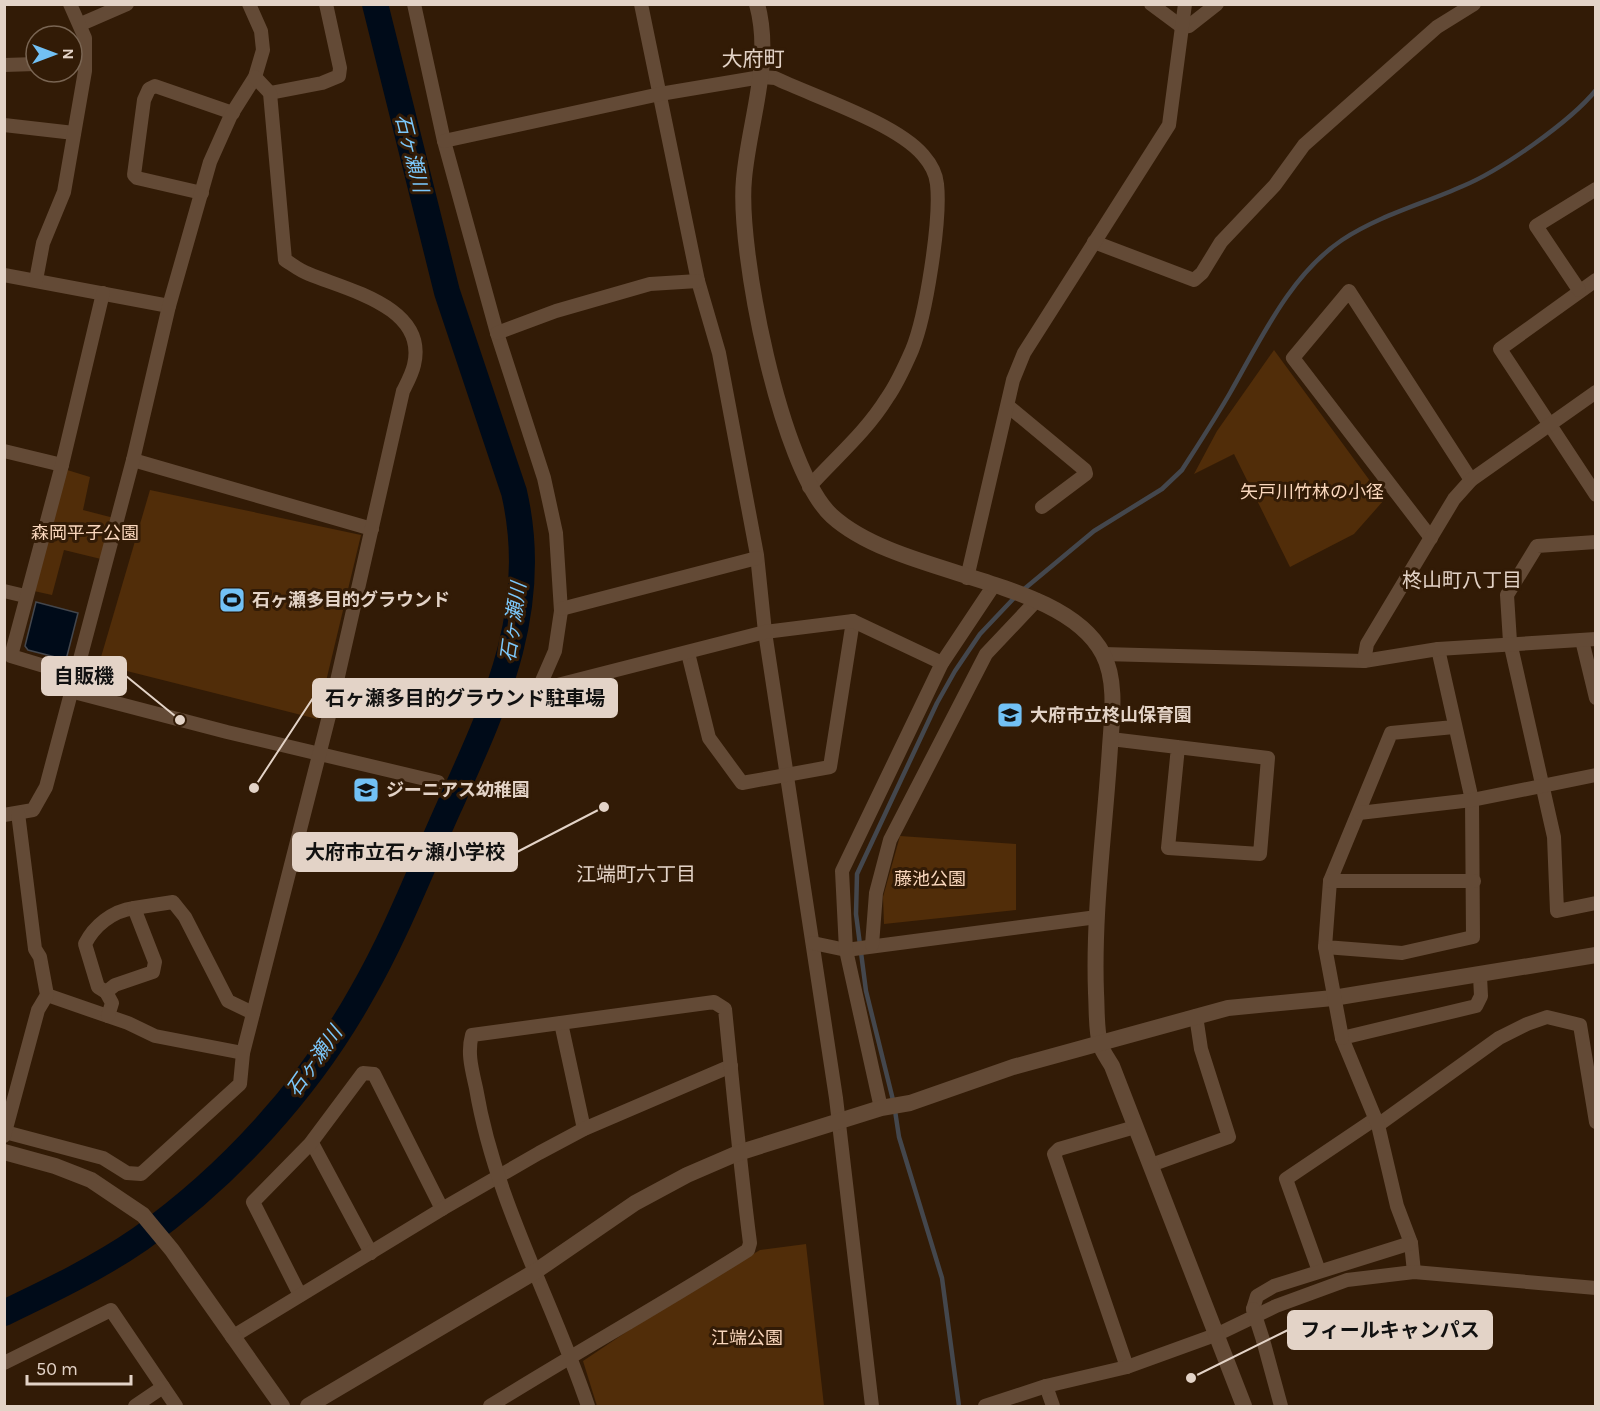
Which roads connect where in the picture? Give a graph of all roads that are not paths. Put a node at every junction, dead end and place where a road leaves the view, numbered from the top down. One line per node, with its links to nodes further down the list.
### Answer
1 (70, 4): 12 (street)
2 (128, 4): 12 (street)
3 (249, 4): 16 (street)
4 (326, 4): 19 (street)
5 (414, 4): 24 (street)
6 (641, 4): 20 (street)
7 (757, 4): 17 (street)
8 (1151, 4): 13 (street)
9 (1185, 4): 13 (street)
10 (1217, 4): 13 (street)
11 (1474, 4): 27 (street)
12 (81, 24)
13 (1182, 27): 27 (street)
14 (4, 64): 15 (street)
15 (24, 64)
16 (255, 77): 19 (street); 21 (street)
17 (761, 77): 20 (street); 43 (street); 43 (street)
18 (77, 84): 23 (street)
19 (270, 93): 46 (street)
20 (660, 94): 24 (street); 31 (street)
21 (233, 113): 26 (street); 26 (street)
22 (4, 125): 23 (street)
23 (74, 132): 29 (street)
24 (444, 141): 35 (street)
25 (1596, 189): 32 (street)
26 (202, 193): 34 (street)
27 (1094, 242): 37 (street)
28 (4, 275): 29 (street)
29 (36, 280): 33 (street)
30 (1596, 280): 32 (street)
31 (698, 281): 35 (street); 49 (street)
32 (1579, 290): 38 (street)
33 (103, 293): 34 (street); 41 (street)
34 (169, 306): 40 (street)
35 (497, 333): 55 (street)
36 (1596, 392): 38 (street)
37 (1008, 406): 45 (street); 50 (street)
38 (1548, 425): 42 (street); 44 (street)
39 (4, 451): 41 (street)
40 (133, 460): 46 (street); 65 (street)
41 (62, 465): 53 (street)
42 (1471, 480): 47 (street); 47 (street)
43 (809, 487): 50 (street)
44 (1596, 495)
45 (1042, 507)
46 (372, 529): 71 (street)
47 (1431, 538): 63 (street)
48 (1596, 542): 59 (street)
49 (757, 558): 55 (street); 57 (street)
50 (967, 578): 51 (street)
51 (994, 585): 54 (street); 64 (street)
52 (4, 591): 53 (street)
53 (25, 596): 65 (street)
54 (1033, 599): 62 (street); 85 (street)
55 (561, 609): 61 (street)
56 (853, 621): 57 (street); 64 (street); 72 (street)
57 (765, 632): 61 (street); 72 (street)
58 (1589, 639): 59 (street); 67 (street)
59 (1510, 642): 60 (street); 75 (street)
60 (1438, 649): 63 (street); 68 (street)
61 (688, 653): 72 (street)
62 (1103, 654): 63 (street); 69 (street)
63 (1364, 662)
64 (942, 663): 87 (street)
65 (74, 675): 66 (street)
66 (69, 691): 71 (street); 78 (street)
67 (1596, 698)
68 (1454, 728): 76 (street); 77 (street)
69 (1110, 739): 70 (street); 83 (street)
70 (1178, 747): 70 (street)
71 (320, 753): 74 (street); 92 (street)
72 (788, 775): 84 (street)
73 (1596, 775): 75 (street)
74 (438, 782)
75 (1544, 785): 76 (street); 81 (street)
76 (1472, 800): 77 (street); 79 (street)
77 (1359, 813): 80 (street)
78 (11, 814): 91 (street)
79 (1474, 880): 80 (street); 86 (street)
80 (1330, 881): 86 (street)
81 (1596, 903)
82 (134, 908): 90 (street); 90 (street); 92 (street)
83 (1097, 917): 85 (street); 97 (street)
84 (813, 943): 87 (street); 101 (street)
85 (872, 945): 87 (street)
86 (1325, 947): 96 (street, bridge)
87 (846, 950): 100 (street)
88 (1596, 955): 89 (street)
89 (1480, 976): 94 (street); 96 (street)
90 (106, 992): 93 (street)
91 (47, 995): 93 (street); 106 (street)
92 (253, 1013): 98 (street)
93 (108, 1016): 98 (street)
94 (1197, 1016): 97 (street); 110 (street)
95 (561, 1023): 99 (street); 105 (street); 111 (street)
96 (1342, 1038): 102 (street)
97 (1100, 1044): 100 (street); 104 (street)
98 (243, 1053): 106 (street)
99 (731, 1066): 105 (street); 109 (street)
100 (881, 1108): 101 (street)
101 (837, 1122): 109 (street); 133 (street)
102 (1376, 1122): 103 (street); 113 (street); 116 (street)
103 (1596, 1122)
104 (1135, 1127): 110 (street); 124 (street)
105 (584, 1129): 111 (street)
106 (5, 1134)
107 (312, 1143): 112 (street); 114 (street); 119 (street)
108 (4, 1152): 121 (street)
109 (738, 1153): 115 (street); 122 (street)
110 (1151, 1165): 120 (street)
111 (496, 1176): 112 (street); 115 (street)
112 (442, 1209): 114 (street)
113 (1411, 1243): 116 (street); 117 (street)
114 (372, 1253): 119 (street)
115 (536, 1271): 122 (street); 131 (street)
116 (1319, 1271): 137 (street, bridge)
117 (1414, 1272): 118 (street); 120 (street)
118 (1596, 1287)
119 (300, 1295): 121 (street)
120 (1218, 1334): 124 (street); 136 (street)
121 (232, 1337): 130 (street)
122 (569, 1358): 127 (street); 132 (street)
123 (4, 1363): 126 (street)
124 (1127, 1367): 125 (street)
125 (1046, 1386): 134 (street); 135 (street)
126 (163, 1387): 128 (street); 129 (street)
127 (493, 1406)
128 (135, 1407)
129 (176, 1407)
130 (282, 1407)
131 (308, 1407)
132 (588, 1407)
133 (872, 1407)
134 (985, 1407)
135 (1053, 1407)
136 (1244, 1407)
137 (1281, 1407)

